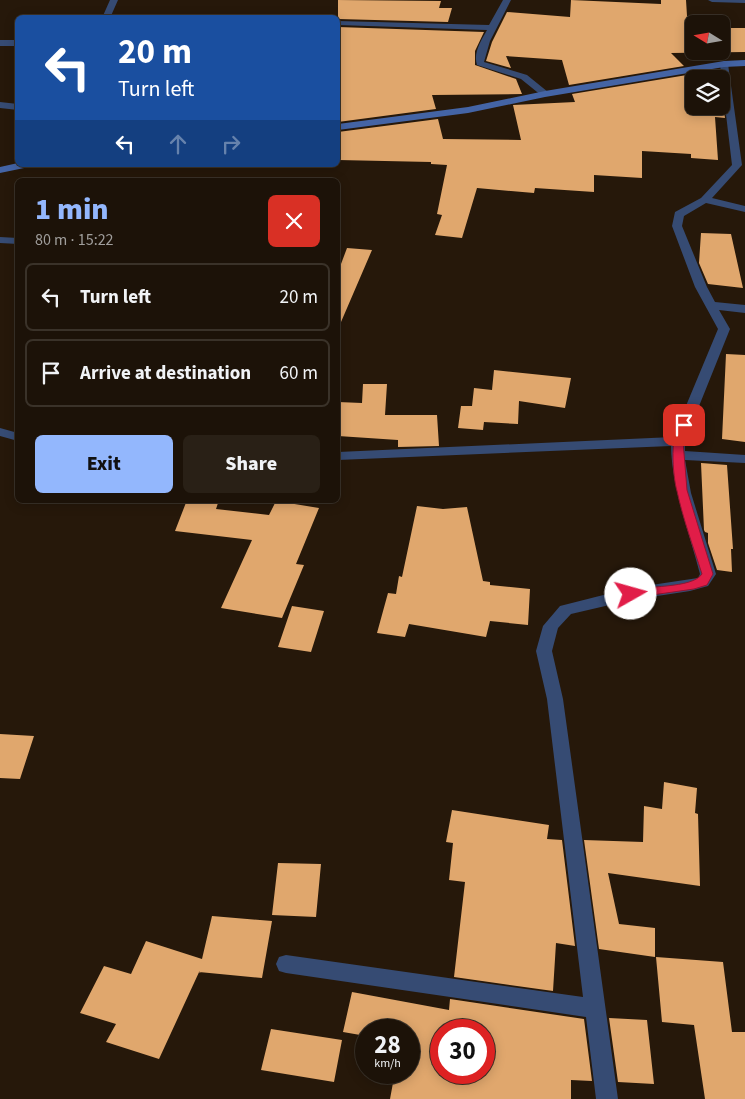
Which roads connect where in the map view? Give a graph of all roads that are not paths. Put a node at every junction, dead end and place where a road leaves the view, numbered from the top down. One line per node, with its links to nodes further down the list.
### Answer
1 (114, 0): 5 (street)
2 (507, 0): 7 (street)
3 (712, 0): 4 (street)
4 (745, 1)
5 (107, 15)
6 (340, 23): 7 (street)
7 (493, 28): 12 (street)
8 (0, 43): 9 (street)
9 (15, 44)
10 (745, 63): 11 (street)
11 (724, 64): 12 (street); 16 (street)
12 (545, 94): 15 (street)
13 (0, 106): 14 (street)
14 (15, 107)
15 (340, 127)
16 (741, 159): 19 (street)
17 (15, 167): 18 (street)
18 (0, 170)
19 (705, 200): 20 (street); 23 (street)
20 (745, 209)
21 (0, 240): 22 (street)
22 (15, 241)
23 (710, 304): 24 (street); 27 (street)
24 (745, 309)
25 (0, 432): 26 (street)
26 (15, 436)
27 (678, 448): 28 (street); 29 (street); 31 (street)
28 (340, 456)
29 (745, 459)
30 (286, 964): 31 (street)
31 (595, 1008): 32 (street)
32 (606, 1099)

